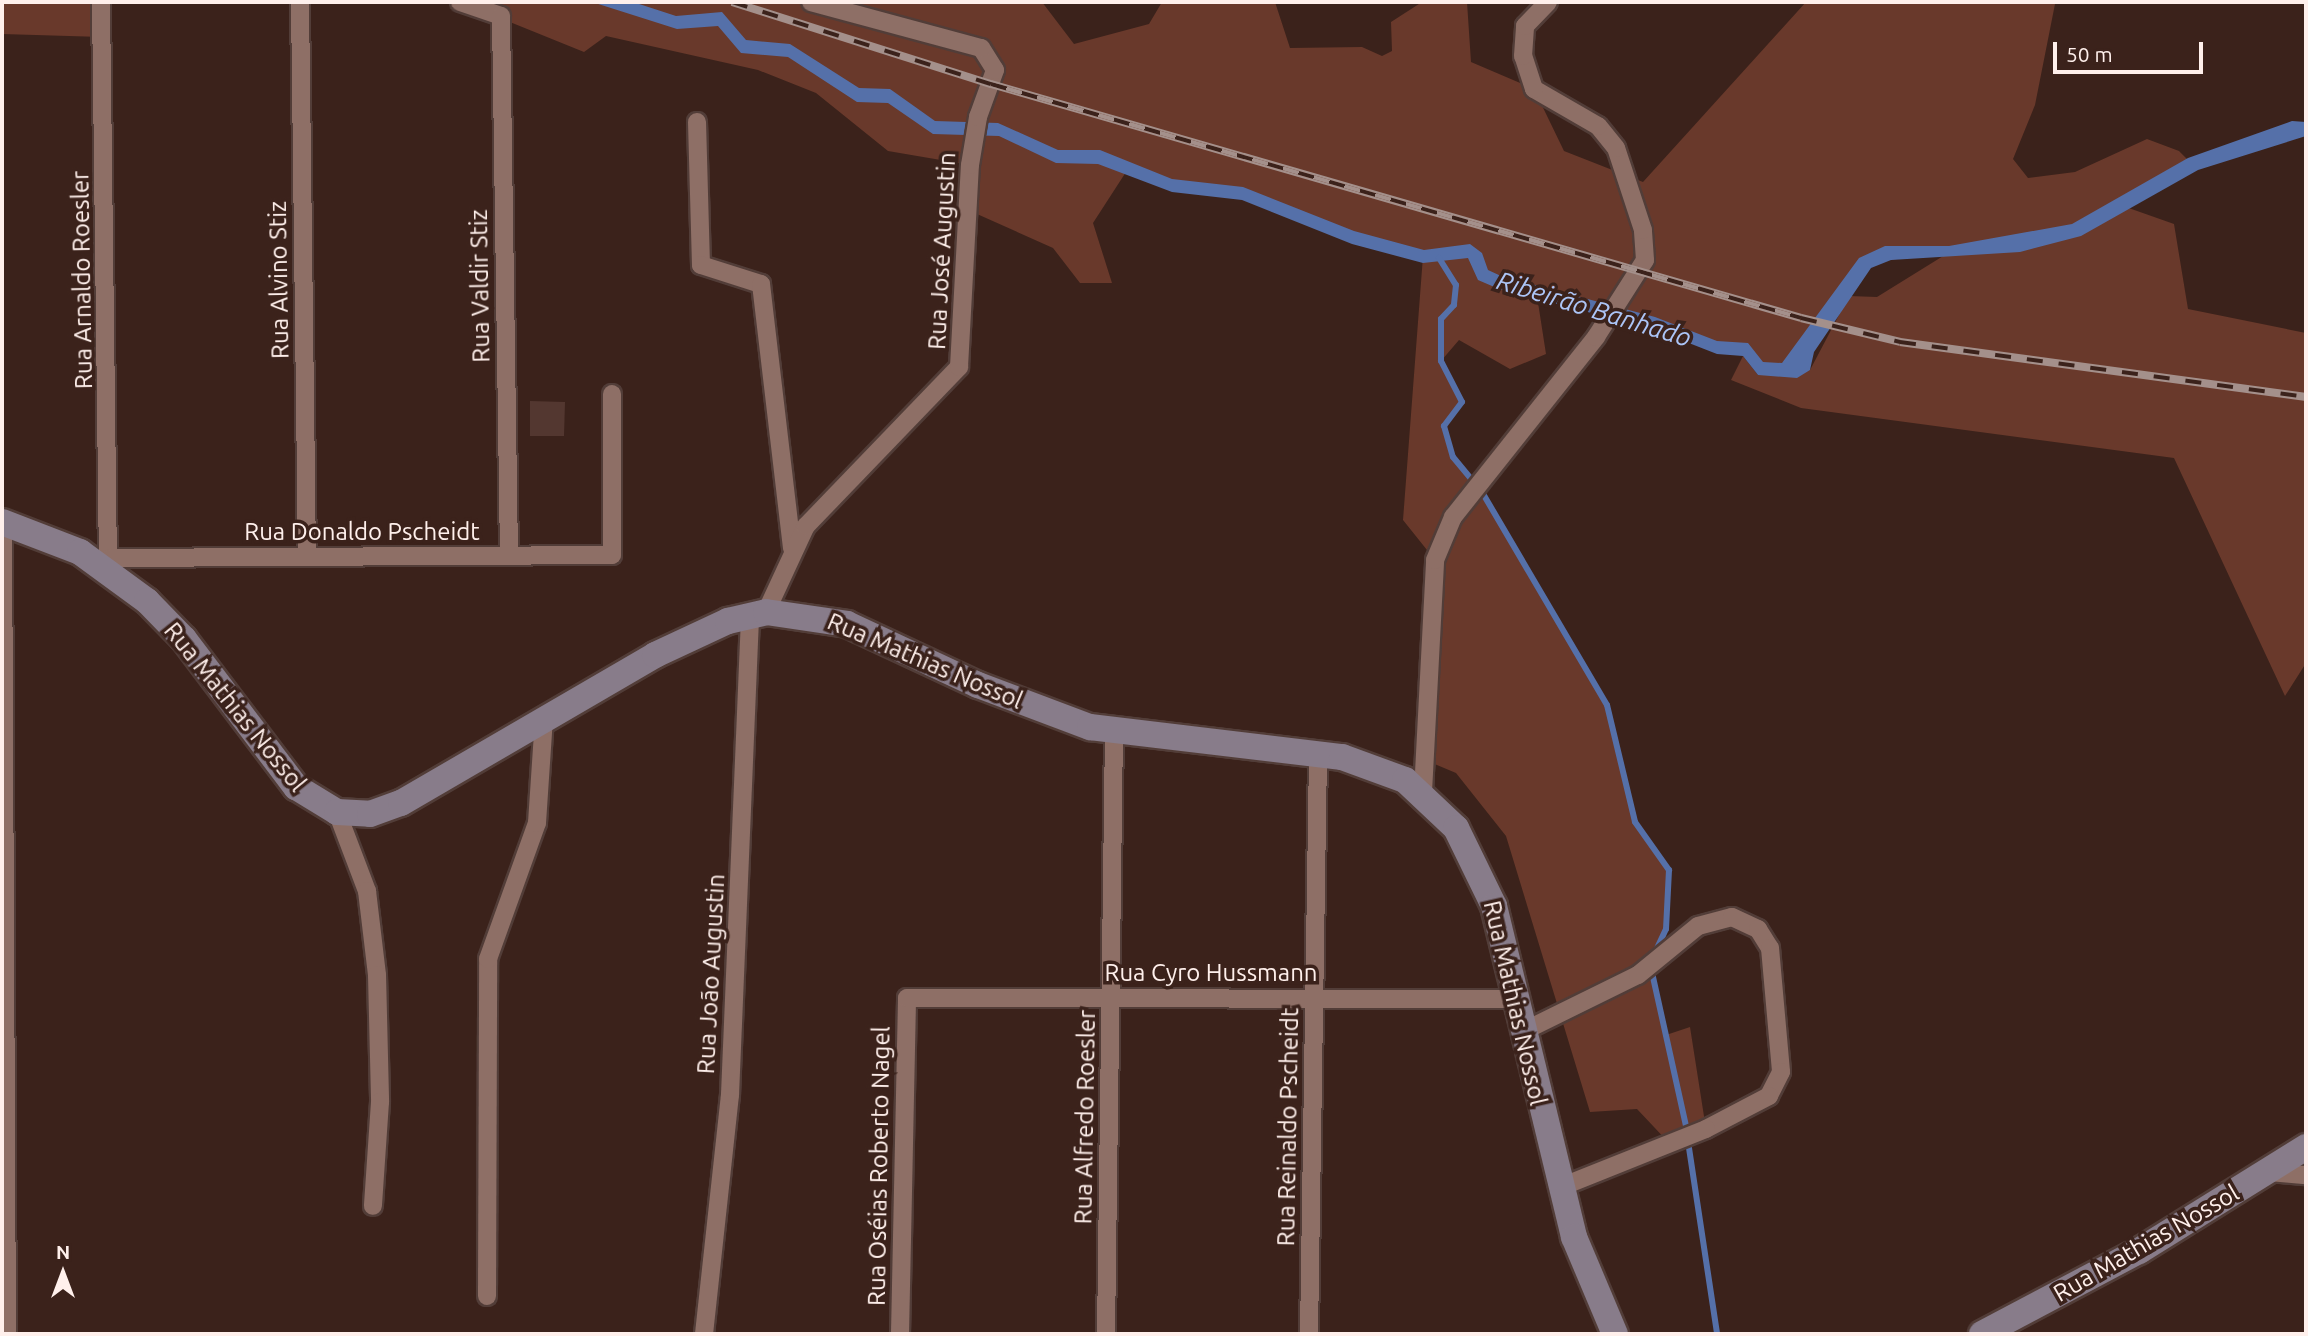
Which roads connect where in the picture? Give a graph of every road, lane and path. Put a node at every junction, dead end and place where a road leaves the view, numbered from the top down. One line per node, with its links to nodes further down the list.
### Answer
1 (101, 2): 12 (street, Rua Arnaldo Roesler)
2 (300, 2): 11 (street, Rua Alvino Stiz)
3 (460, 2): 10 (street, Rua Valdir Stiz)
4 (811, 2): 9 (street, Rua José Augustin)
5 (1548, 2): 17 (street)
6 (697, 121): 9 (street)
7 (612, 394): 10 (street, Rua Donaldo Pscheidt)
8 (2, 522): 12 (street, Rua Mathias Nossol); 30 (street)
9 (792, 548): 13 (street, Rua José Augustin)
10 (509, 556): 11 (street, Rua Donaldo Pscheidt)
11 (307, 557): 12 (street, Rua Donaldo Pscheidt)
12 (109, 564): 18 (street, Rua Mathias Nossol)
13 (758, 613): 14 (street, Rua Mathias Nossol); 15 (street, Rua Mathias Nossol); 31 (street, Rua João Augustin)
14 (544, 718): 18 (street, Rua Mathias Nossol); 29 (street)
15 (1114, 733): 16 (street, Rua Mathias Nossol); 19 (street, Rua Alfredo Roesler)
16 (1318, 753): 17 (street, Rua Mathias Nossol); 21 (street, Rua Reinaldo Pscheidt)
17 (1423, 792): 22 (street, Rua Mathias Nossol)
18 (337, 812): 28 (street)
19 (1111, 997): 20 (street, Rua Cyro Hussmann); 21 (street, Rua Cyro Hussmann); 33 (street, Rua Alfredo Roesler)
20 (907, 998): 32 (street, Rua Oséias Roberto Nagel)
21 (1314, 998): 22 (street, Rua Cyro Hussmann); 34 (street, Rua Reinaldo Pscheidt)
22 (1515, 999): 23 (street, Rua Mathias Nossol)
23 (1522, 1032): 27 (street, Rua Mathias Nossol); 27 (street)
24 (2306, 1147): 25 (street, Rua Mathias Nossol)
25 (2270, 1172): 26 (street); 36 (street, Rua Mathias Nossol)
26 (2306, 1175)
27 (1562, 1188): 35 (street, Rua Mathias Nossol)
28 (373, 1206)
29 (486, 1296)
30 (7, 1334)
31 (704, 1334)
32 (900, 1334)
33 (1106, 1334)
34 (1309, 1334)
35 (1615, 1334)
36 (1982, 1334)

